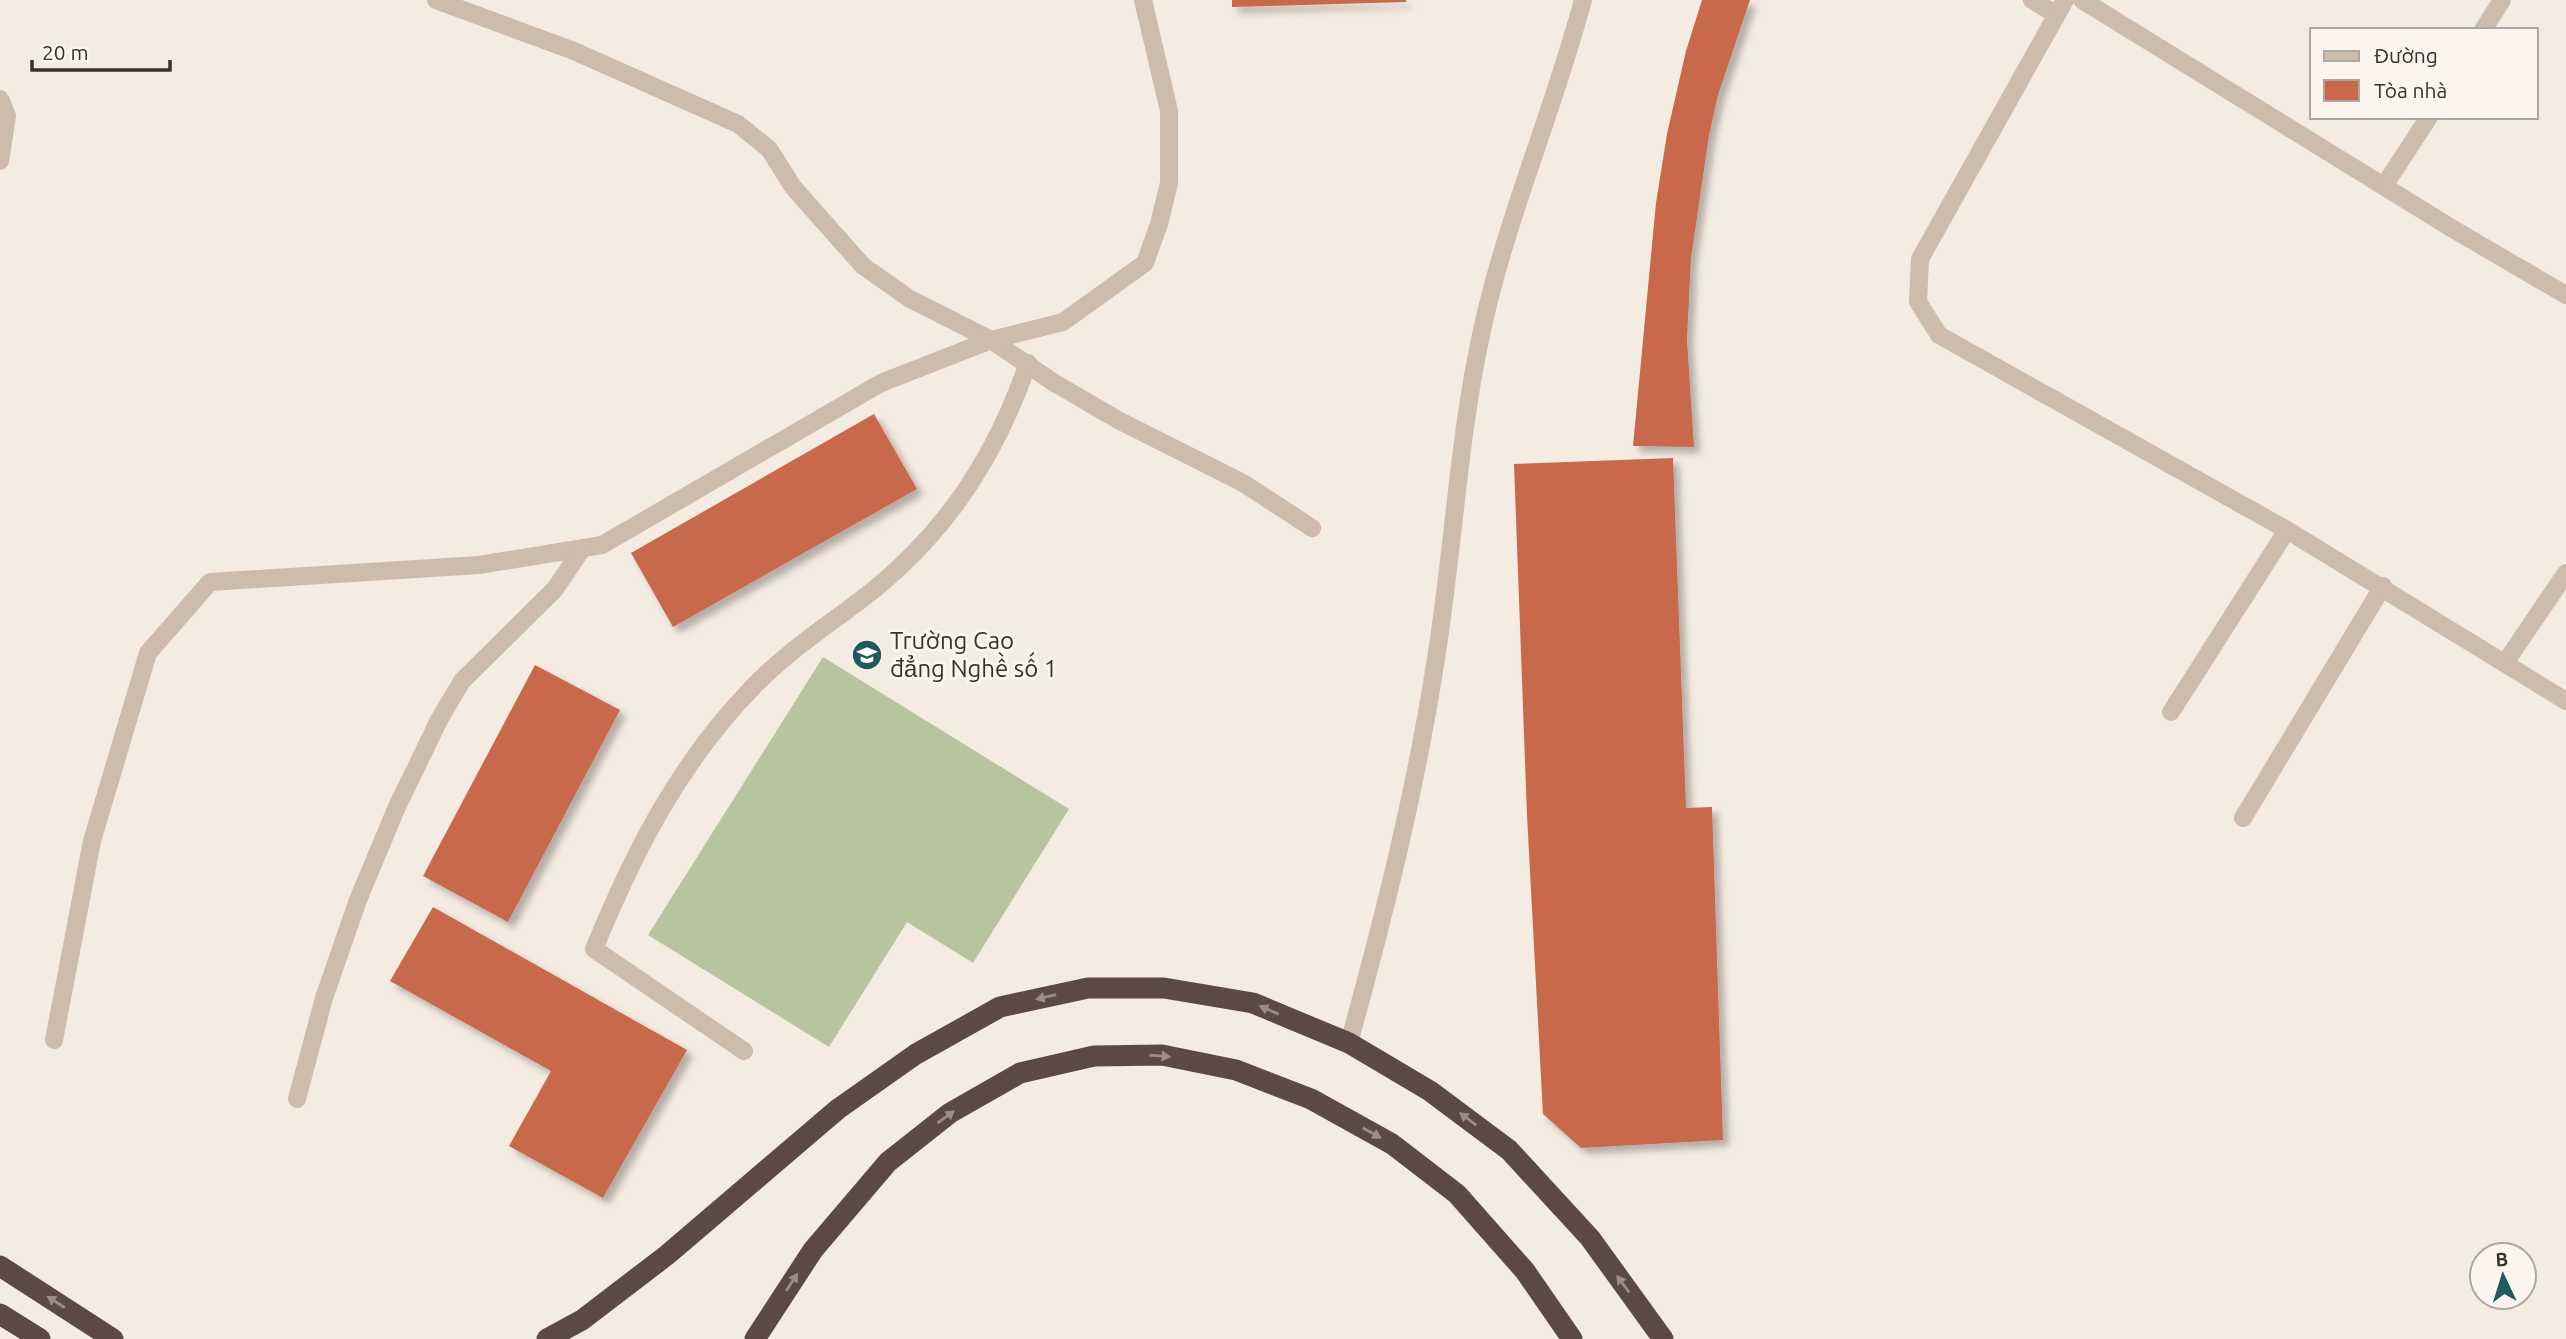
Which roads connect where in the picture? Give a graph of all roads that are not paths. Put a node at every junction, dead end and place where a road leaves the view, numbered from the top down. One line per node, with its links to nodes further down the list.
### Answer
1 (436, 0): 14 (street)
2 (1143, 0): 14 (street)
3 (1583, 0): 26 (street)
4 (2032, 0): 7 (street)
5 (2082, 0): 12 (street)
6 (2502, 0): 8 (street)
7 (2060, 7): 17 (street)
8 (2484, 28)
9 (0, 99): 11 (street)
10 (2428, 119): 12 (street)
11 (0, 161)
12 (2384, 186): 13 (street)
13 (2566, 295)
14 (992, 340): 15 (street); 18 (street)
15 (1028, 363): 16 (street); 27 (street)
16 (1311, 528)
17 (2287, 530): 20 (street); 23 (street)
18 (582, 549): 25 (street); 28 (street)
19 (2566, 573): 21 (street)
20 (2383, 586): 21 (street); 24 (street)
21 (2505, 663): 22 (street)
22 (2566, 701)
23 (2171, 712)
24 (2243, 818)
25 (54, 1040)
26 (1349, 1043): 33 (highway, one-way to 33); 36 (highway, one-way to 26)
27 (744, 1051)
28 (297, 1099)
29 (0, 1266): 32 (highway, one-way to 29)
30 (0, 1314): 31 (highway)
31 (40, 1339)
32 (113, 1339)
33 (547, 1339)
34 (755, 1339): 35 (highway, one-way to 35)
35 (1572, 1339)
36 (1663, 1339)

